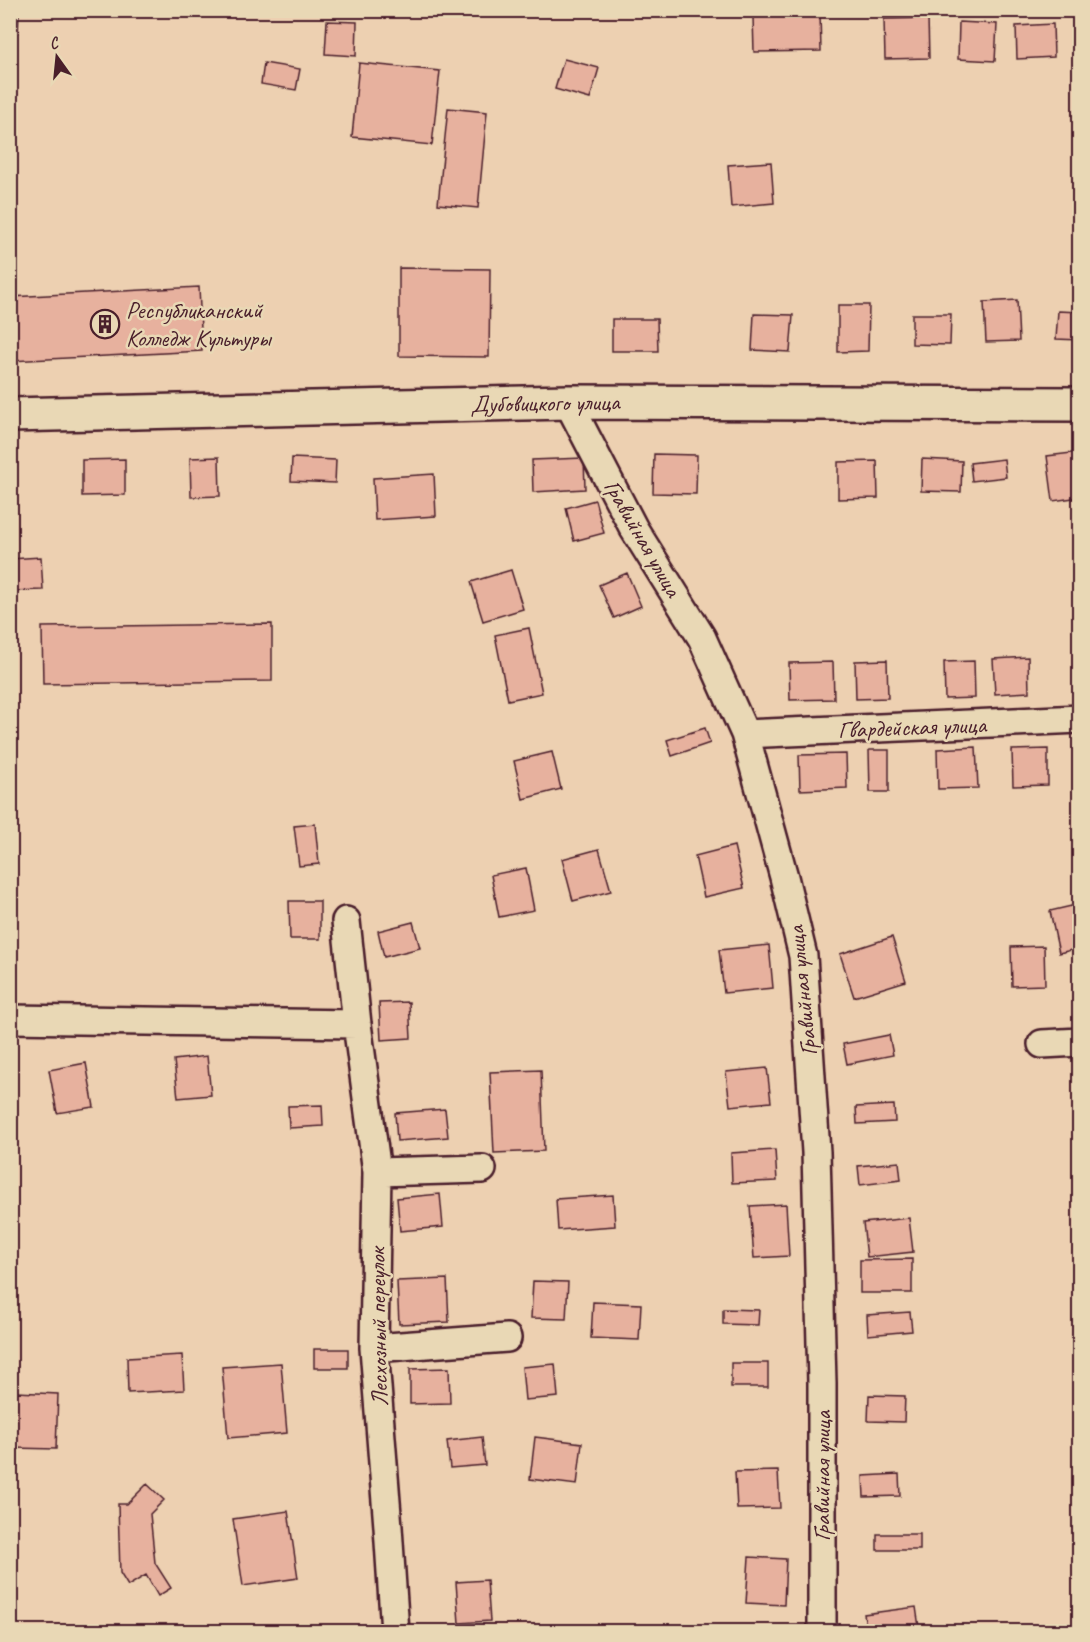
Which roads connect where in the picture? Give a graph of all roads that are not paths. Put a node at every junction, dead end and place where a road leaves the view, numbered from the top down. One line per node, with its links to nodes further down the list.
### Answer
1 (568, 402): 2 (street, Дубовицкого улица); 3 (street, Дубовицкого улица); 5 (street, Гравийная улица)
2 (1080, 404)
3 (10, 415)
4 (1080, 720): 5 (street, Гвардейская улица)
5 (745, 734): 16 (street, Гравийная улица)
6 (346, 921): 8 (street, Лесхозный переулок)
7 (10, 1019): 8 (street)
8 (357, 1024): 12 (street, Лесхозный переулок)
9 (1080, 1042): 10 (street)
10 (1042, 1044)
11 (482, 1169): 12 (street)
12 (378, 1172): 14 (street, Лесхозный переулок)
13 (507, 1338): 14 (street)
14 (374, 1348): 15 (street, Лесхозный переулок)
15 (395, 1632)
16 (822, 1632)

